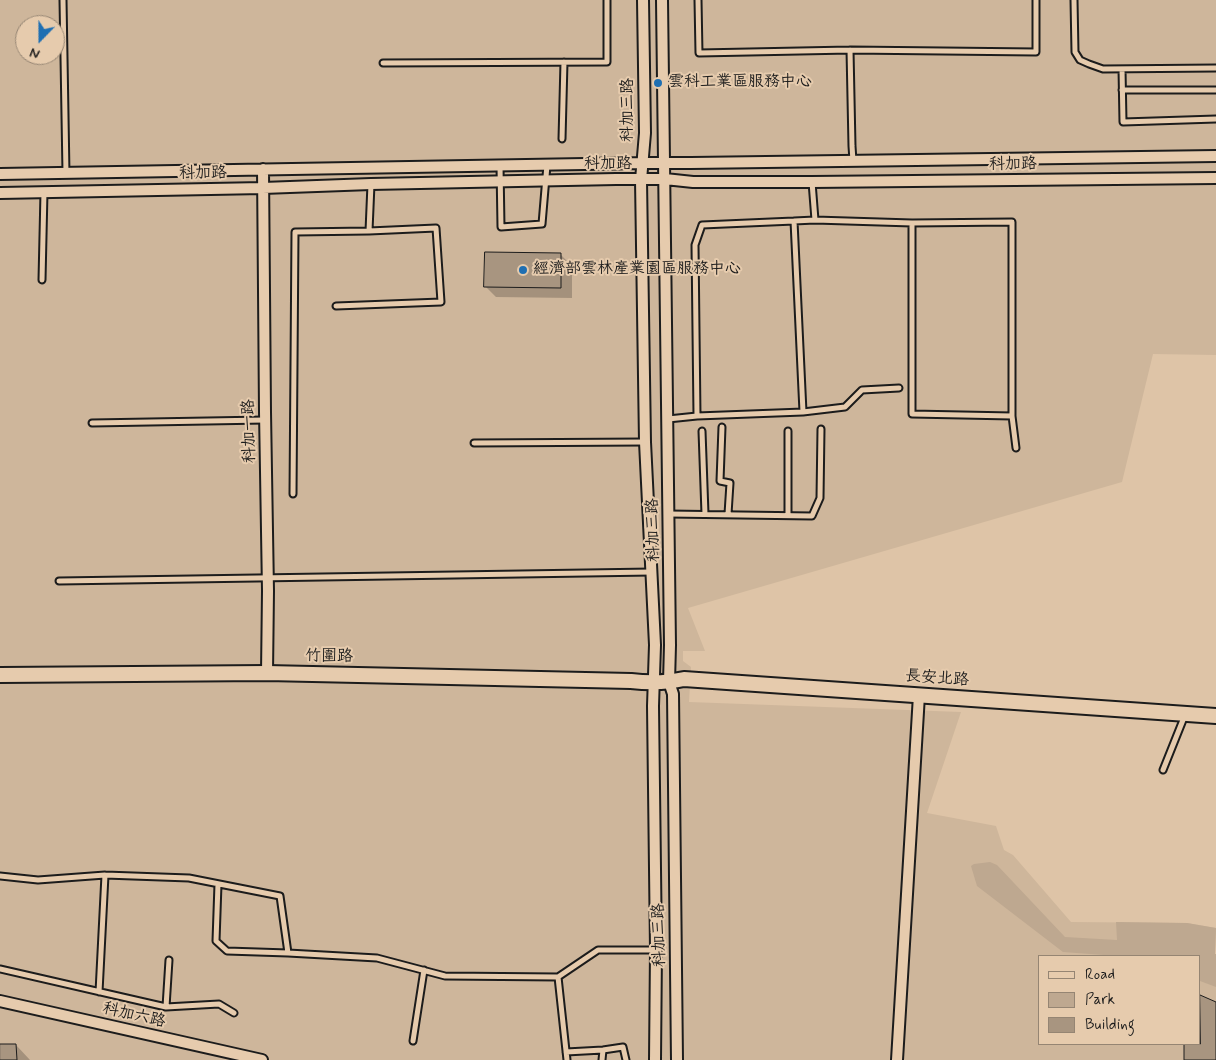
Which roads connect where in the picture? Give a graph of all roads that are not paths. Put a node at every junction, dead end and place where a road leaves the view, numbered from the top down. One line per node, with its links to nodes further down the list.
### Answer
1 (64, 0): 24 (lane)
2 (607, 0): 9 (lane)
3 (643, 0): 19 (street, 科加三路)
4 (662, 0): 20 (street, 科加三路)
5 (698, 0): 8 (lane)
6 (1036, 0): 8 (lane)
7 (1074, 0): 11 (lane)
8 (850, 50): 18 (lane)
9 (564, 62): 10 (lane); 16 (lane)
10 (383, 63)
11 (1122, 68): 12 (lane); 13 (lane)
12 (1216, 68)
13 (1122, 90): 14 (lane); 15 (lane)
14 (1216, 90)
15 (1216, 119)
16 (562, 139)
17 (1216, 156): 18 (street, 科加路)
18 (853, 161): 20 (street, 科加路)
19 (643, 163): 20 (street, 科加路); 21 (street, 科加路); 28 (street, 科加三路)
20 (664, 163): 27 (street, 科加三路)
21 (547, 165): 22 (street, 科加路); 29 (lane)
22 (500, 166): 23 (street, 科加路); 30 (lane)
23 (263, 169): 24 (street, 科加路); 33 (street, 科加一路)
24 (66, 172): 25 (street, 科加路)
25 (0, 174)
26 (1216, 178): 31 (street, 科加路)
27 (665, 179): 28 (street, 科加路); 31 (street, 科加路); 46 (street, 科加三路)
28 (642, 180): 29 (street, 科加路); 53 (street, 科加三路)
29 (546, 181): 30 (street, 科加路); 30 (lane)
30 (500, 182): 32 (street, 科加路)
31 (812, 182): 36 (lane)
32 (371, 184): 33 (street, 科加路); 39 (lane)
33 (263, 188): 35 (street, 科加路); 47 (street, 科加一路)
34 (0, 192): 35 (street, 科加路)
35 (44, 192): 40 (lane)
36 (814, 220): 37 (lane); 38 (lane)
37 (794, 221): 43 (lane); 44 (lane)
38 (912, 223): 45 (lane); 45 (lane)
39 (370, 231): 41 (lane); 56 (lane)
40 (42, 280)
41 (336, 306)
42 (899, 388): 43 (lane)
43 (803, 412): 44 (lane)
44 (698, 416): 46 (lane)
45 (1012, 416): 55 (lane)
46 (668, 419): 57 (street, 科加三路)
47 (265, 420): 48 (lane); 62 (street, 科加一路)
48 (92, 423)
49 (722, 427): 59 (lane)
50 (820, 429): 60 (lane)
51 (702, 431): 58 (lane)
52 (788, 431): 60 (lane)
53 (645, 442): 54 (lane); 61 (street, 科加三路)
54 (474, 443)
55 (1016, 448)
56 (293, 494)
57 (669, 514): 58 (lane); 66 (street, 科加三路)
58 (705, 514): 59 (lane)
59 (728, 514): 60 (lane)
60 (788, 515)
61 (652, 572): 62 (lane); 66 (street, 科加三路)
62 (268, 579): 63 (lane); 64 (street, 科加一路)
63 (59, 581)
64 (267, 673): 65 (street, 竹圍路); 66 (street, 竹圍路)
65 (0, 674)
66 (660, 682): 67 (street, 長安北路); 74 (street, 科加三路); 92 (street, 科加三路)
67 (919, 695): 68 (street, 長安北路); 93 (street)
68 (1185, 714): 69 (street, 長安北路); 70 (lane)
69 (1216, 716)
70 (1163, 770)
71 (105, 875): 72 (lane); 73 (lane); 80 (lane)
72 (0, 876)
73 (218, 884): 75 (lane); 75 (lane)
74 (656, 950): 79 (lane); 91 (street, 科加三路)
75 (288, 953): 78 (lane)
76 (169, 960): 82 (lane)
77 (0, 969): 80 (lane)
78 (424, 970): 79 (lane); 84 (lane)
79 (558, 977): 86 (lane)
80 (99, 992): 82 (lane)
81 (0, 1000): 87 (street, 科加六路)
82 (166, 1007): 83 (lane)
83 (234, 1014)
84 (413, 1041)
85 (603, 1050): 86 (lane); 89 (lane); 90 (lane)
86 (566, 1052): 88 (lane)
87 (262, 1060)
88 (567, 1060)
89 (602, 1060)
90 (626, 1060)
91 (655, 1060)
92 (677, 1060)
93 (897, 1060)

